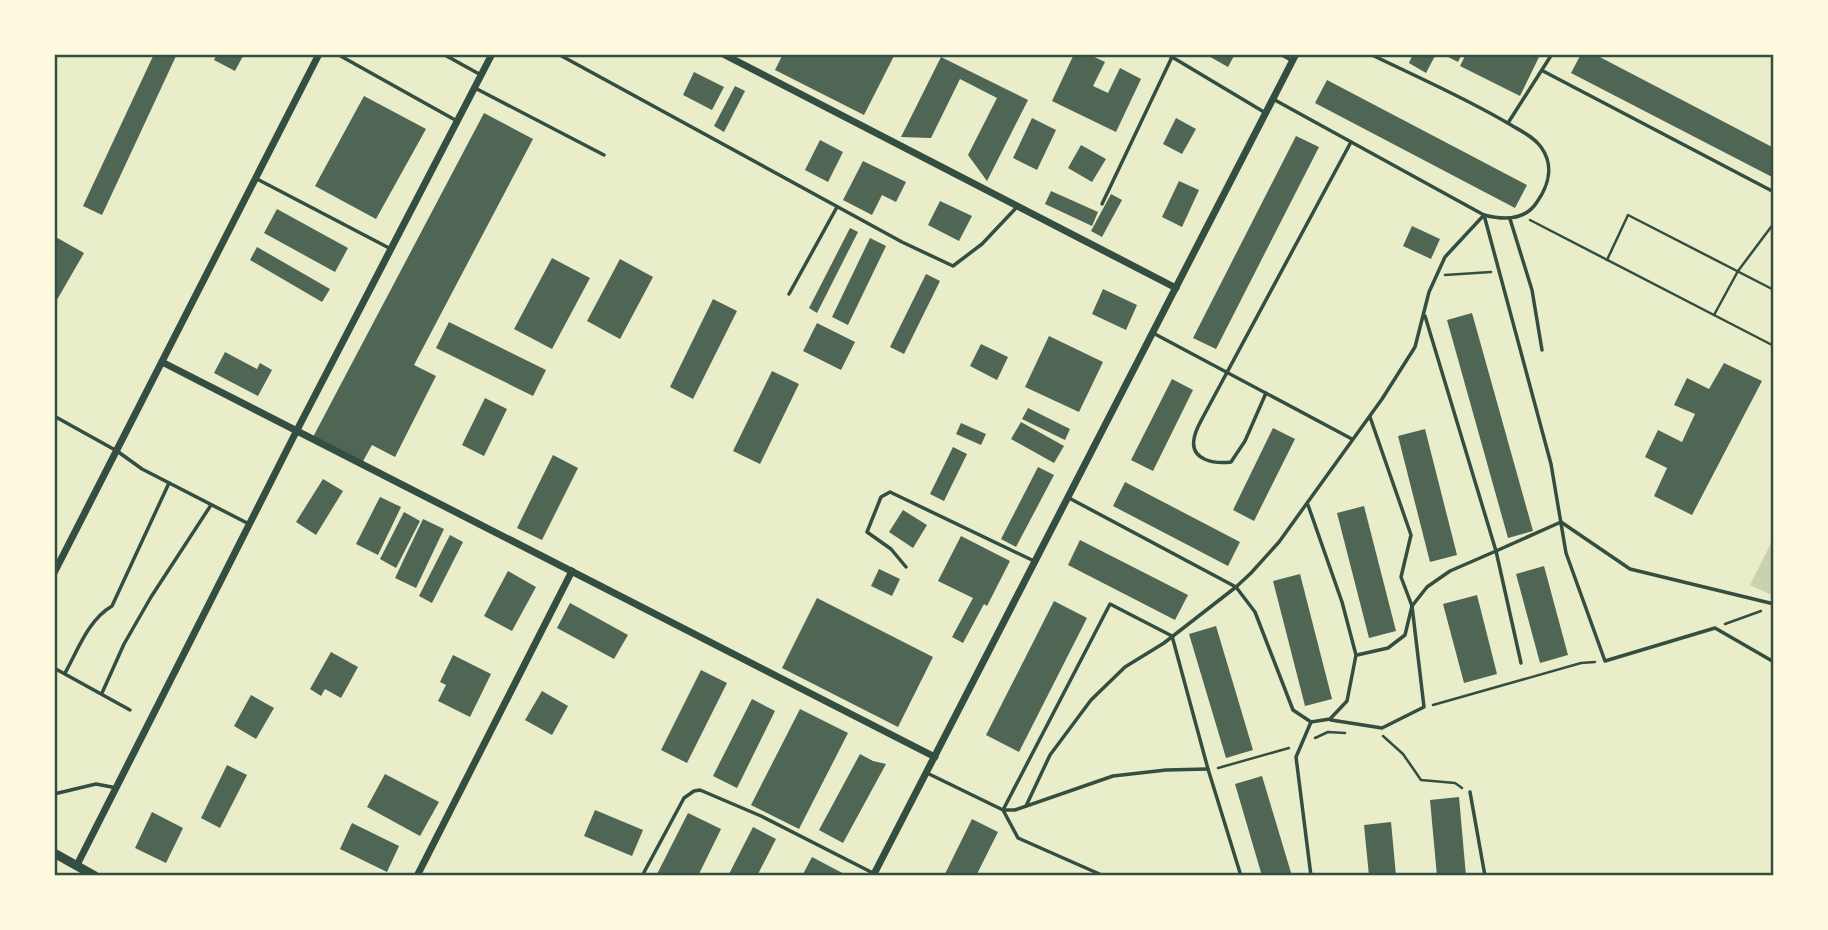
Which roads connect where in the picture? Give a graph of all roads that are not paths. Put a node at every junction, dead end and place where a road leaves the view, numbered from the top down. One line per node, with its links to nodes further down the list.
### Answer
1 (319, 54): 22 (street)
2 (337, 54): 18 (lane)
3 (443, 54): 14 (lane)
4 (492, 54): 14 (street)
5 (558, 54): 26 (lane)
6 (723, 54): 25 (street)
7 (1167, 54): 11 (lane)
8 (1280, 54): 12 (lane)
9 (1370, 54): 19 (lane)
10 (1552, 54): 13 (lane)
11 (1172, 57): 17 (lane); 24 (lane)
12 (1294, 58): 16 (street)
13 (1543, 71): 19 (lane); 23 (lane)
14 (481, 75): 15 (street)
15 (474, 88): 18 (street); 21 (lane)
16 (1273, 99): 17 (street); 20 (lane)
17 (1266, 113): 30 (street)
18 (457, 121): 29 (street)
19 (1508, 123): 28 (lane)
20 (1351, 142): 27 (lane); 36 (lane)
21 (604, 155)
22 (257, 179): 29 (lane); 35 (street)
23 (1774, 192)
24 (1102, 204)
25 (1018, 206): 26 (lane); 30 (street)
26 (837, 207): 31 (lane)
27 (1484, 215): 28 (lane); 32 (lane); 47 (lane)
28 (1510, 219): 34 (lane)
29 (391, 249): 40 (street)
30 (1177, 288): 33 (street)
31 (789, 294)
32 (1425, 315): 39 (lane); 49 (lane)
33 (1153, 333): 36 (lane); 44 (street)
34 (1542, 350)
35 (162, 362): 40 (street); 42 (street)
36 (1228, 373): 37 (lane); 37 (lane)
37 (1266, 393): 41 (lane)
38 (54, 416): 42 (lane)
39 (1370, 417): 41 (lane); 56 (lane)
40 (296, 432): 48 (street); 52 (street)
41 (1353, 440): 45 (lane)
42 (117, 451): 43 (lane); 53 (street)
43 (169, 483): 46 (lane); 62 (lane)
44 (1069, 498): 50 (street); 54 (lane)
45 (1308, 504): 54 (lane); 58 (lane)
46 (211, 505): 48 (lane); 63 (lane)
47 (1561, 522): 49 (lane); 55 (lane); 59 (lane)
48 (251, 525): 70 (street)
49 (1496, 551): 56 (lane); 60 (lane)
50 (1036, 562): 51 (lane); 67 (street)
51 (906, 567)
52 (572, 571): 67 (street); 79 (street)
53 (54, 573)
54 (1236, 587): 57 (lane); 66 (lane)
55 (1774, 604)
56 (1412, 606): 58 (lane); 65 (lane)
57 (1172, 636): 68 (lane); 73 (lane); 74 (lane)
58 (1356, 655): 65 (lane)
59 (1774, 662)
60 (1521, 663)
61 (54, 668): 62 (lane)
62 (65, 673): 63 (lane)
63 (102, 693): 64 (lane)
64 (130, 710)
65 (1330, 719): 66 (lane)
66 (1311, 722): 83 (lane)
67 (935, 757): 69 (street)
68 (1208, 769): 73 (lane); 82 (lane)
69 (927, 773): 74 (lane); 77 (street)
70 (117, 788): 72 (lane); 76 (street)
71 (1470, 792): 84 (lane)
72 (54, 794)
73 (1026, 806): 74 (lane)
74 (1003, 810): 81 (lane)
75 (54, 853): 76 (street)
76 (78, 865): 78 (street)
77 (874, 875): 80 (lane)
78 (95, 876)
79 (417, 876)
80 (642, 876)
81 (1104, 876)
82 (1241, 876)
83 (1311, 876)
84 (1485, 876)

